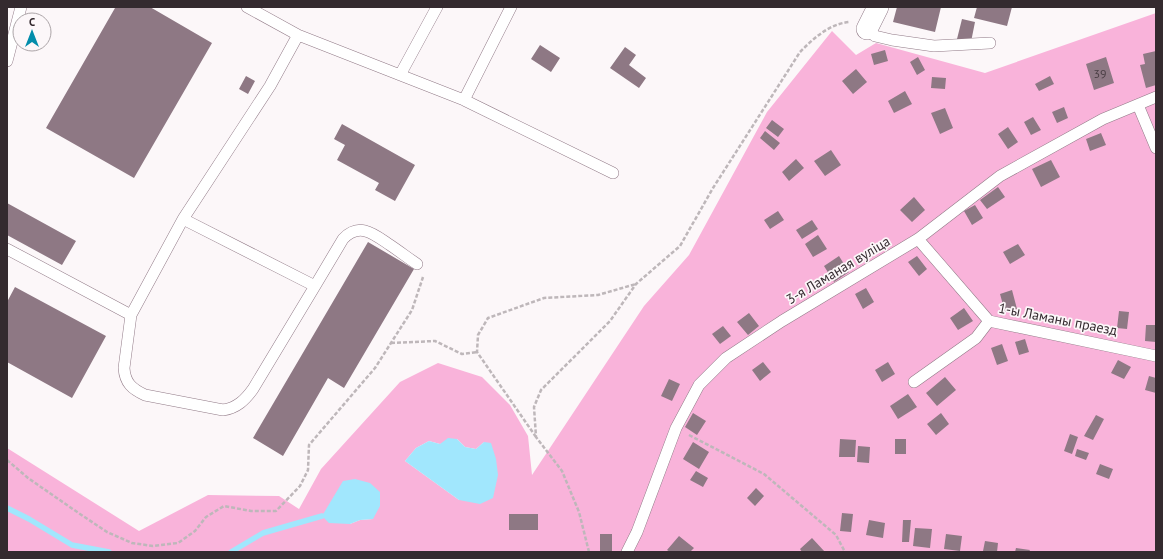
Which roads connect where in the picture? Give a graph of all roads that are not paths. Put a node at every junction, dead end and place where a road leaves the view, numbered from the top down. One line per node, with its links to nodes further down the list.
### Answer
1 (21, 7): 8 (lane)
2 (247, 7): 6 (lane)
3 (437, 7): 9 (lane)
4 (511, 7): 11 (lane)
5 (872, 18): 7 (lane)
6 (298, 35): 9 (lane); 15 (lane)
7 (990, 43)
8 (7, 61)
9 (400, 75): 11 (lane)
10 (1156, 97): 12 (lane, 3-я Ламаная вуліца)
11 (464, 100): 14 (lane)
12 (1138, 105): 13 (lane); 16 (lane, 3-я Ламаная вуліца)
13 (1156, 148)
14 (613, 173)
15 (183, 219): 19 (lane); 20 (lane)
16 (918, 238): 21 (lane, 1-ы Ламаны праезд); 24 (lane, 3-я Ламаная вуліца)
17 (7, 249): 20 (lane)
18 (417, 264): 19 (lane)
19 (315, 286): 20 (lane)
20 (131, 315)
21 (989, 321): 22 (lane, 1-ы Ламаны праезд); 23 (lane)
22 (1156, 356)
23 (914, 382)
24 (627, 552)

